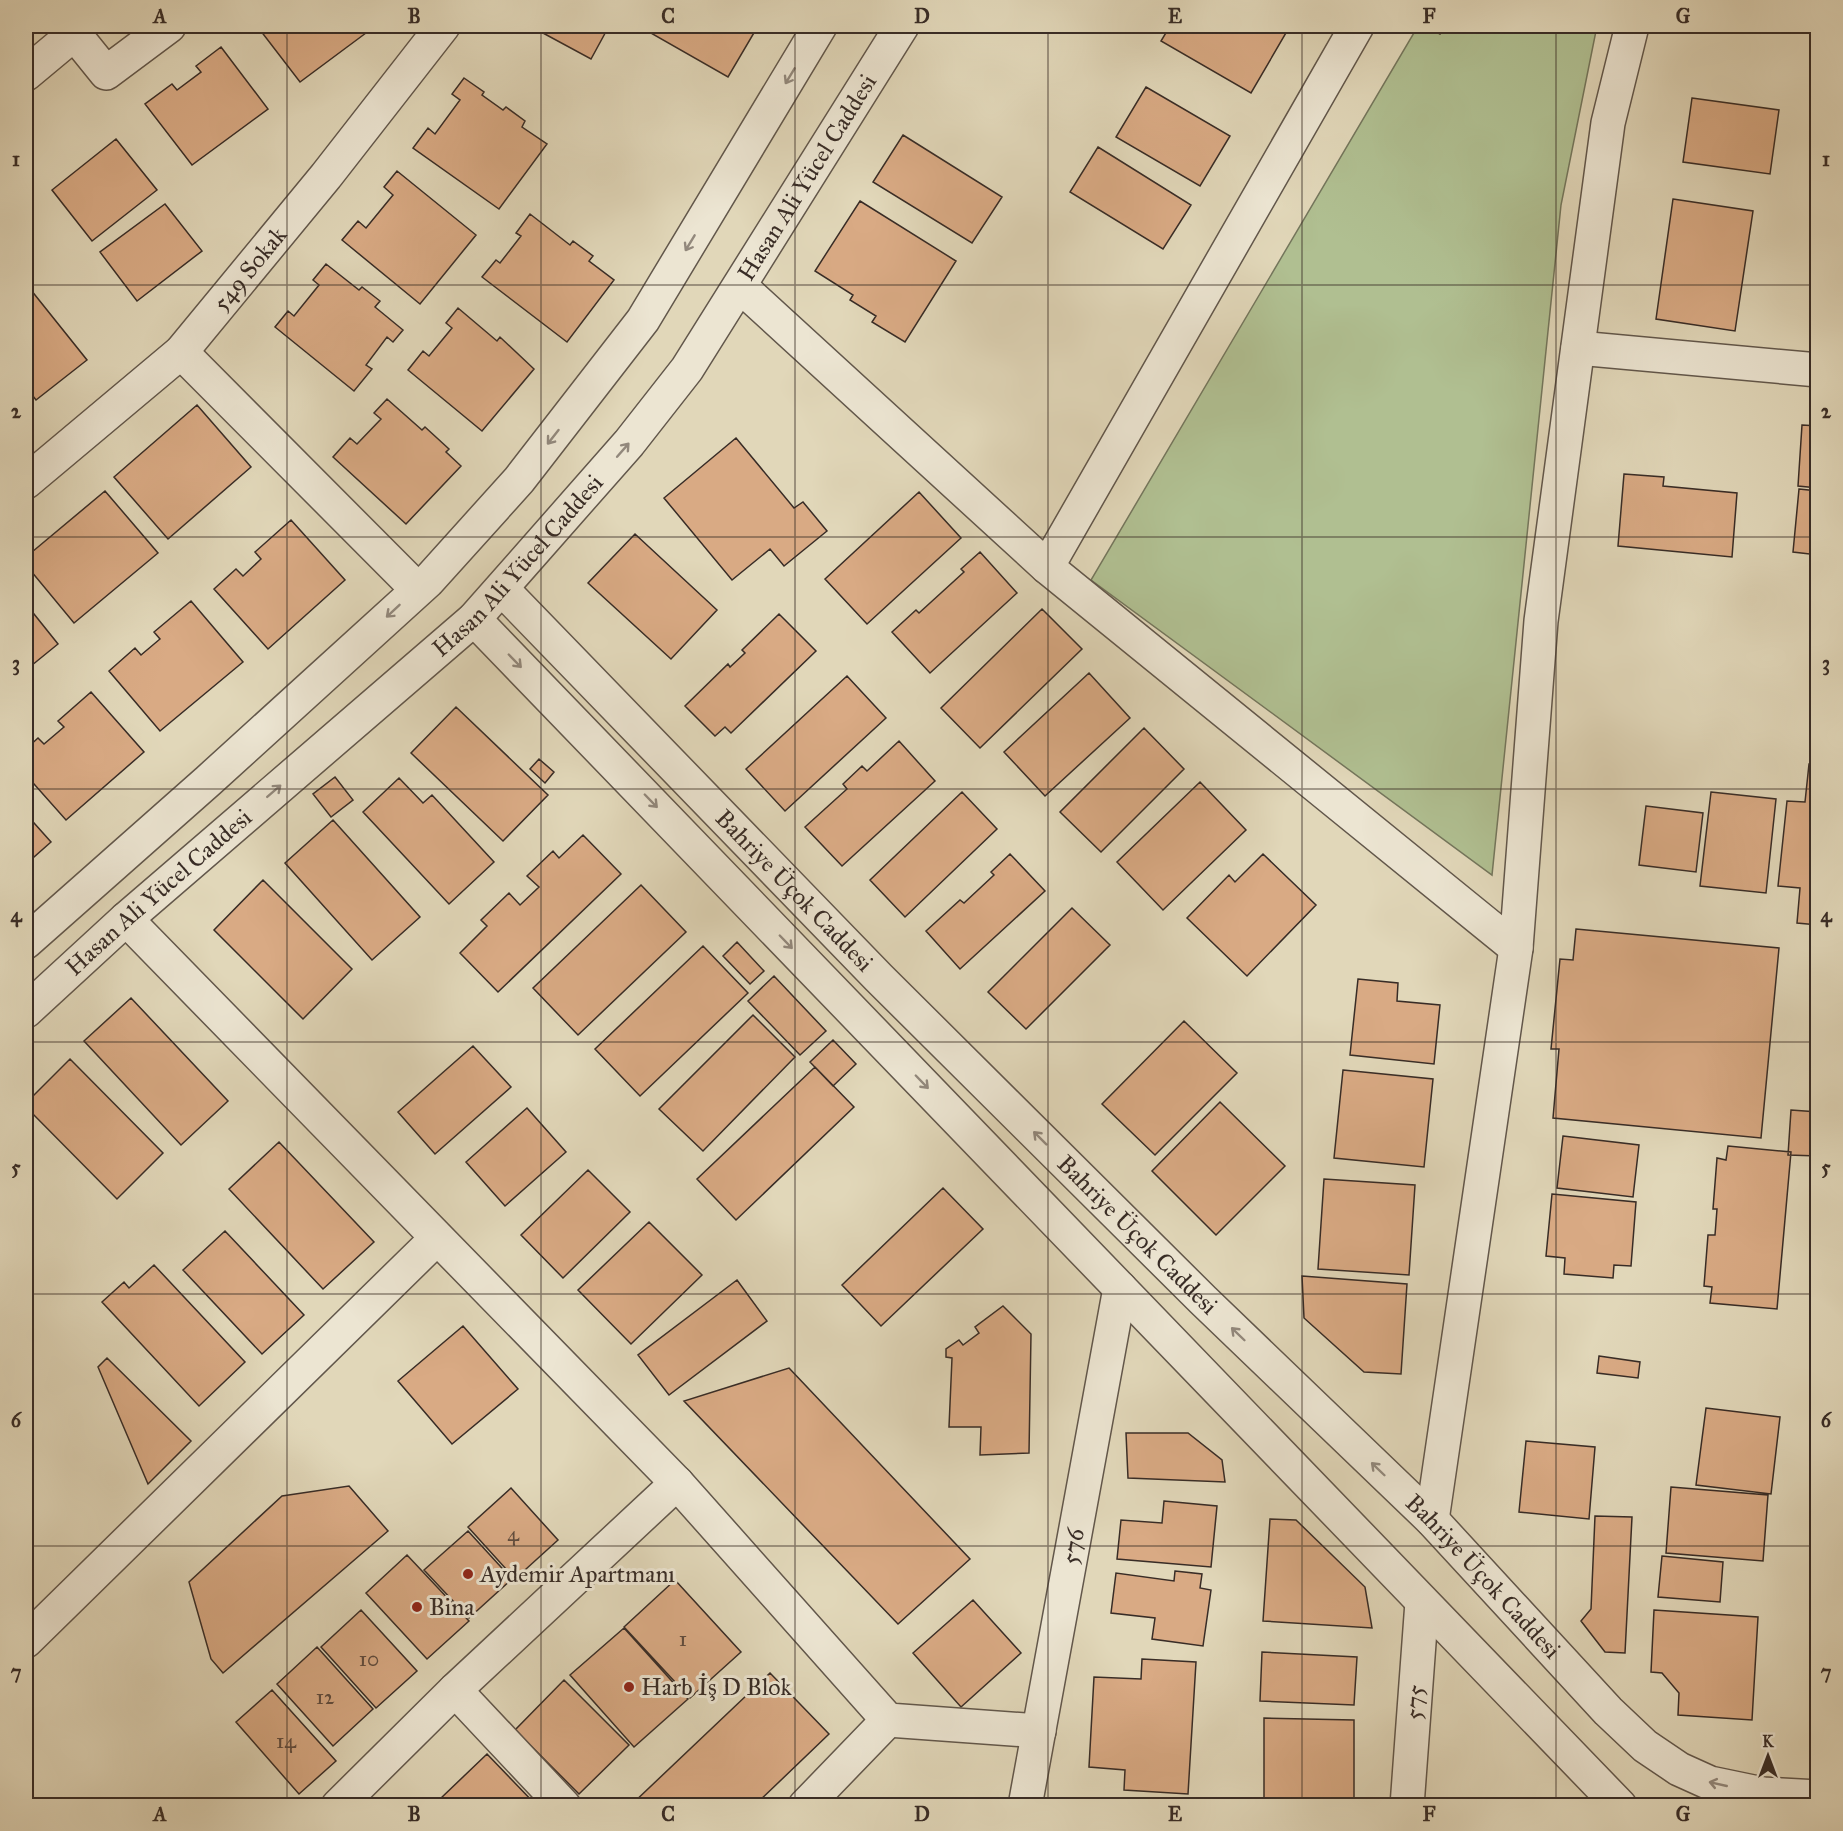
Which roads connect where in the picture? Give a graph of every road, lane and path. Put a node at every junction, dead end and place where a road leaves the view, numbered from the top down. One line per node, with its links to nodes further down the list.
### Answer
1 (169, 26): 7 (street)
2 (820, 26): 15 (street, one-way to 15)
3 (902, 26): 9 (street, Hasan Ali Yücel Caddesi)
4 (1357, 26): 14 (street)
5 (1632, 26): 10 (street)
6 (436, 29): 11 (street, 549 Sokak)
7 (71, 30): 8 (street)
8 (26, 74)
9 (740, 286): 14 (street); 16 (street, Hasan Ali Yücel Caddesi, one-way to 9)
10 (1578, 348): 12 (street); 20 (street)
11 (182, 352): 13 (street, 549 Sokak); 15 (street)
12 (1818, 370)
13 (26, 480)
14 (1047, 567): 20 (street)
15 (417, 589): 19 (street, one-way to 19)
16 (502, 589): 17 (street, Hasan Ali Yücel Caddesi); 25 (street, Bahriye Üçok Caddesi, one-way to 16)
17 (474, 619): 18 (street, Hasan Ali Yücel Caddesi, one-way to 17); 23 (street, Bahriye Üçok Caddesi, one-way to 23)
18 (126, 919): 21 (street, Hasan Ali Yücel Caddesi); 22 (street)
19 (26, 942)
20 (1516, 948): 25 (street)
21 (26, 1011)
22 (437, 1238): 24 (street); 27 (street)
23 (1120, 1288): 26 (street, Bahriye Üçok Caddesi); 30 (street, 576)
24 (677, 1484): 28 (street); 29 (street)
25 (1432, 1520): 31 (street, Bahriye Üçok Caddesi, one-way to 25)
26 (1422, 1602): 36 (street, 575); 37 (street, Bahriye Üçok Caddesi)
27 (26, 1641)
28 (455, 1690): 32 (street); 33 (street)
29 (888, 1720): 30 (street); 34 (street)
30 (1039, 1731): 35 (street, 576)
31 (1818, 1797)
32 (338, 1806)
33 (564, 1806)
34 (805, 1806)
35 (1025, 1806)
36 (1407, 1806)
37 (1620, 1806)

